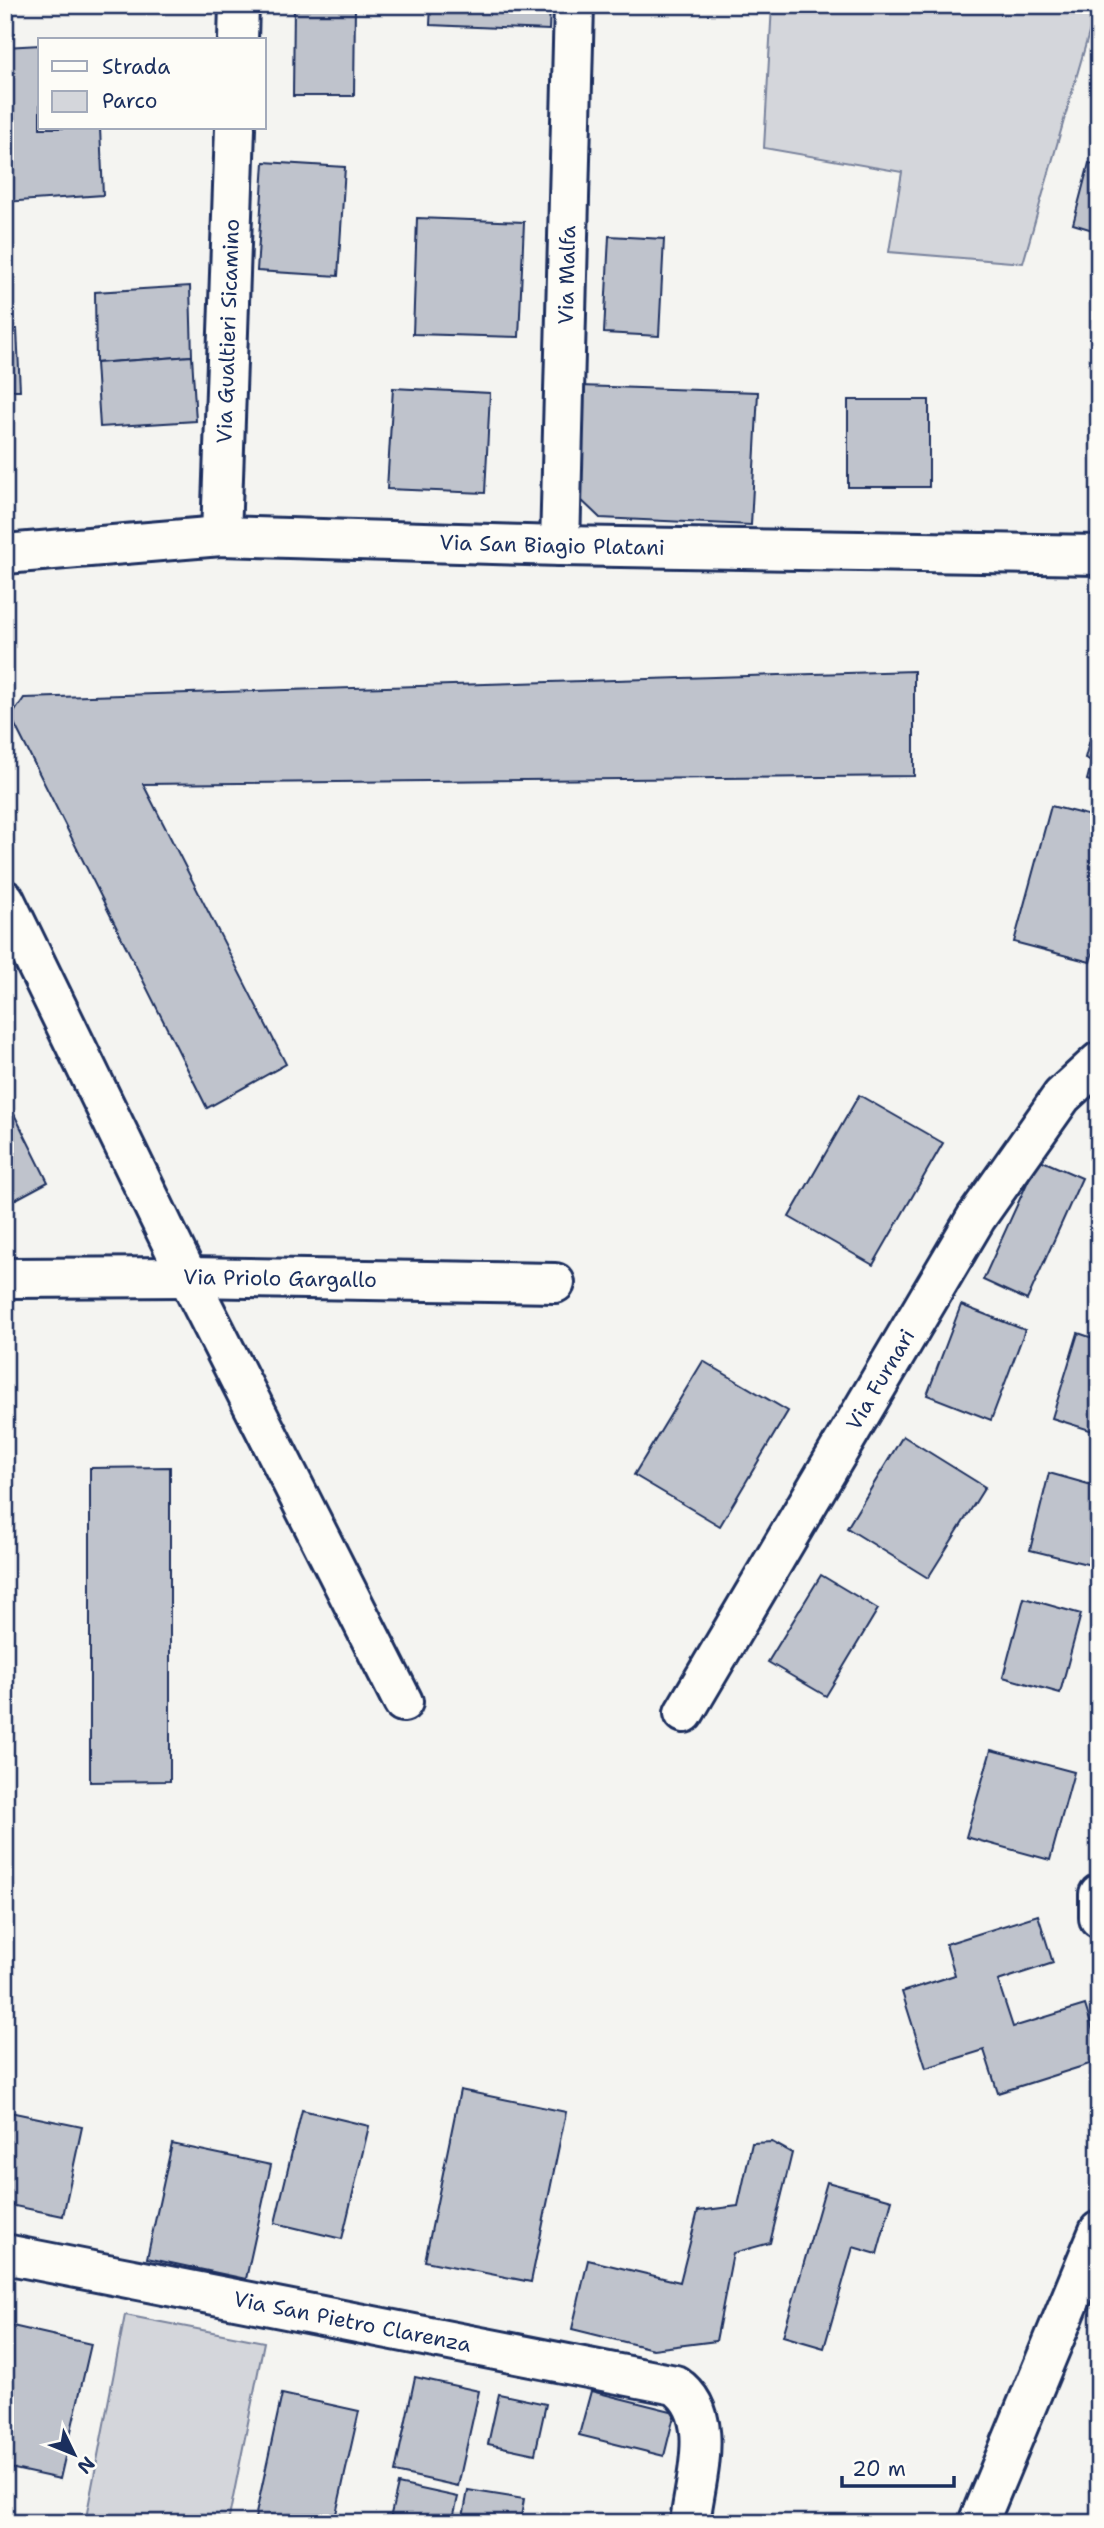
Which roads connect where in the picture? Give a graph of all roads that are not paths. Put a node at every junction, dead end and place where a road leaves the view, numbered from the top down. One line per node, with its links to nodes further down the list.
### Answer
1 (239, 5): 3 (street)
2 (574, 5): 6 (street, Via Malfa)
3 (238, 38)
4 (235, 130): 5 (street, Via Gualtieri Sicamino)
5 (221, 536): 6 (street, Via San Biagio Platani); 7 (street, Via San Biagio Platani)
6 (560, 546): 8 (street, Via San Biagio Platani)
7 (5, 554)
8 (1099, 555)
9 (5, 900): 11 (street)
10 (1099, 1062): 15 (street, Via Furnari)
11 (188, 1277): 12 (street, Via Priolo Gargallo); 13 (street, Via Priolo Gargallo); 14 (street)
12 (5, 1278)
13 (555, 1283)
14 (403, 1702)
15 (684, 1713)
16 (1099, 1894): 17 (street)
17 (1099, 1918)
18 (1099, 2231): 21 (street)
19 (5, 2254): 20 (street, Via San Pietro Clarenza)
20 (690, 2523)
21 (978, 2523)

